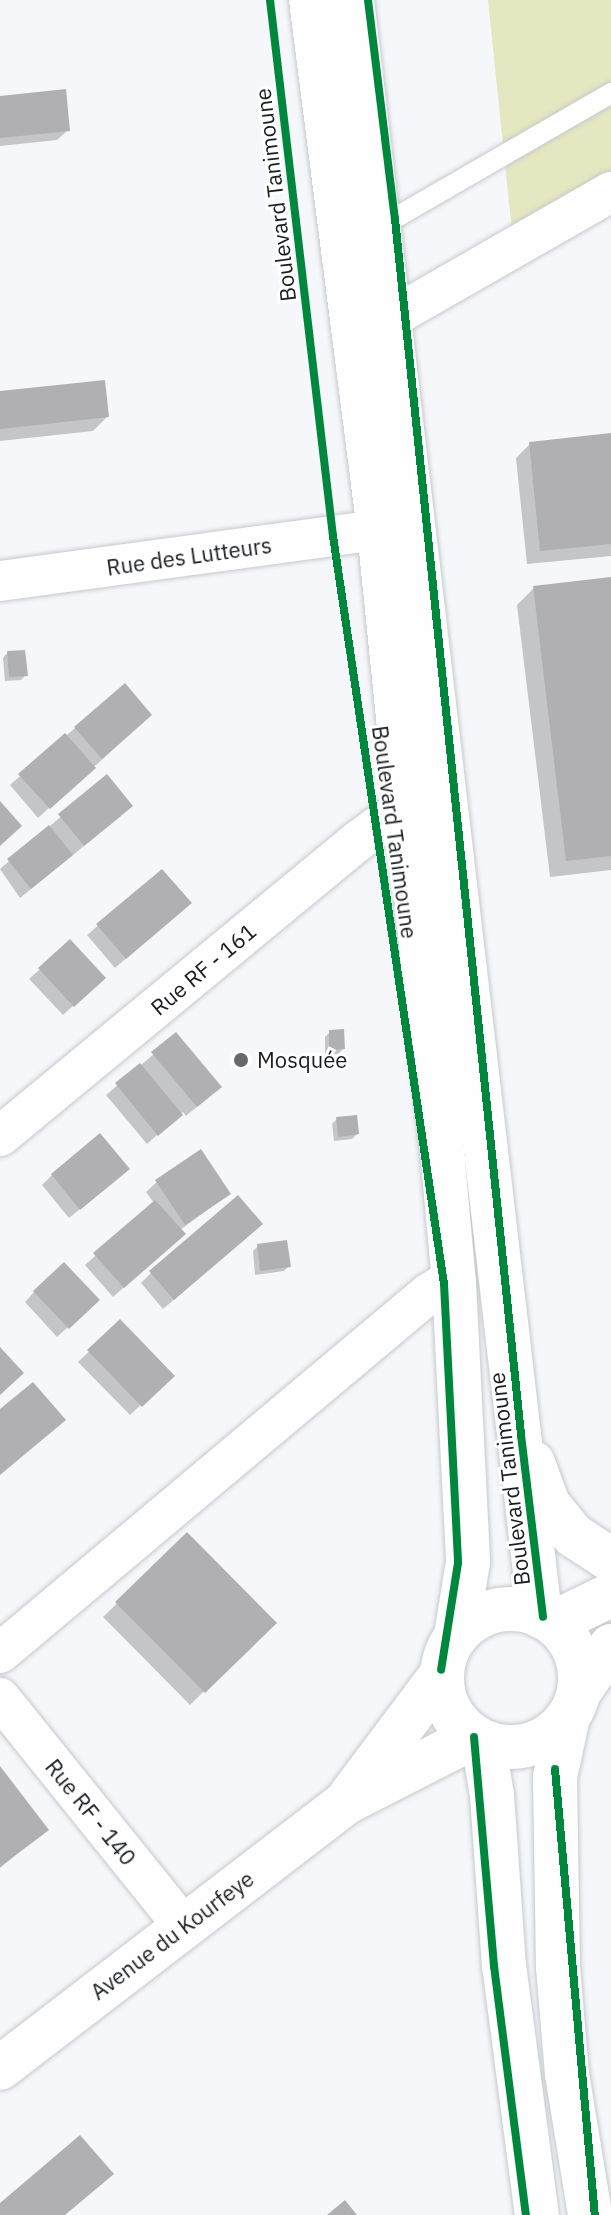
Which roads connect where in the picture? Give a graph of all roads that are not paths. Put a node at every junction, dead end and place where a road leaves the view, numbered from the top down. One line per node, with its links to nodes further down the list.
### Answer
1 (311, 0): 7 (main road, Boulevard Tanimoune)
2 (352, 0): 5 (main road, Boulevard Tanimoune)
3 (611, 93): 5 (lane)
4 (611, 192): 6 (street)
5 (381, 226): 6 (main road, Boulevard Tanimoune)
6 (389, 319): 12 (main road, Boulevard Tanimoune)
7 (379, 530): 8 (street, Rue des Lutteurs); 9 (main road, Boulevard Tanimoune)
8 (0, 581)
9 (408, 804): 10 (street, Rue RF - 161); 11 (main road, Boulevard Tanimoune)
10 (0, 1136)
11 (454, 1283): 17 (street); 18 (main road, Boulevard Tanimoune)
12 (515, 1420): 13 (main road); 15 (main road, Boulevard Tanimoune)
13 (611, 1560)
14 (611, 1595): 15 (main road)
15 (546, 1620): 18 (main road); 20 (main road)
16 (611, 1646): 20 (main road)
17 (0, 1653)
18 (448, 1655): 21 (main road); 22 (main road, Avenue du Kourfeye)
19 (0, 1698): 23 (street, Rue RF - 140)
20 (573, 1704): 21 (main road); 26 (main road)
21 (478, 1739): 22 (main road, Avenue du Kourfeye); 25 (main road)
22 (345, 1803): 23 (main road, Avenue du Kourfeye)
23 (183, 1926): 24 (main road, Avenue du Kourfeye)
24 (0, 2068)
25 (537, 2215)
26 (590, 2215)

